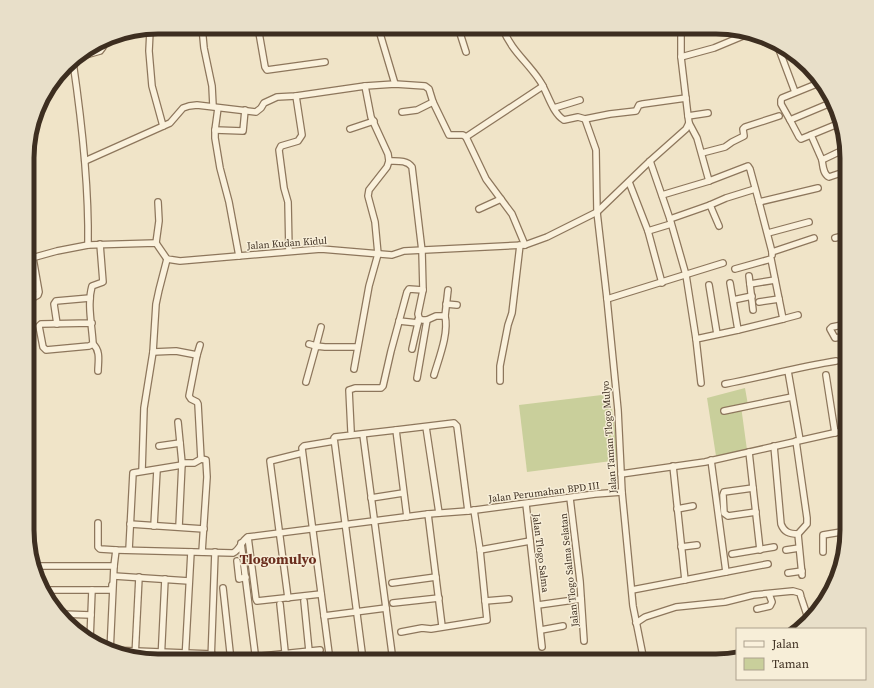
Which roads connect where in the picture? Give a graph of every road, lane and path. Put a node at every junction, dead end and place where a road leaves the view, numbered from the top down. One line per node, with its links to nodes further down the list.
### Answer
1 (150, 34): 38 (street)
2 (203, 34): 26 (street)
3 (259, 34): 14 (street)
4 (380, 34): 16 (street)
5 (460, 34): 10 (street)
6 (505, 34): 19 (street)
7 (681, 34): 13 (street)
8 (742, 36): 13 (street)
9 (104, 47): 12 (street)
10 (466, 52)
11 (780, 52): 20 (street)
12 (93, 53)
13 (681, 57): 22 (street)
14 (325, 62)
15 (74, 67): 46 (street)
16 (395, 84): 18 (street); 24 (street)
17 (815, 84): 20 (street)
18 (365, 86): 21 (street); 35 (street)
19 (542, 86): 27 (street); 42 (street)
20 (795, 92): 34 (street)
21 (296, 96): 28 (street); 73 (street)
22 (686, 98): 31 (street); 33 (street)
23 (580, 100): 27 (street)
24 (433, 102): 29 (street); 42 (street)
25 (827, 104): 34 (street)
26 (216, 107): 28 (street); 38 (street); 40 (street)
27 (554, 108): 33 (street)
28 (245, 110): 40 (street)
29 (402, 112)
30 (708, 113): 31 (street)
31 (688, 116): 36 (street)
32 (779, 116): 44 (street)
33 (585, 119): 60 (street, Jalan Taman Tlogo Mulyo)
34 (790, 120): 41 (street)
35 (374, 122): 39 (street); 47 (street)
36 (689, 123): 44 (street); 48 (street, Jalan Kudan Kidul)
37 (836, 125): 41 (street)
38 (164, 126): 46 (street)
39 (350, 129)
40 (215, 130): 77 (street)
41 (811, 135): 45 (street)
42 (466, 137): 55 (street)
43 (840, 152): 45 (street)
44 (702, 154): 50 (street)
45 (822, 160): 49 (street)
46 (85, 161): 71 (street)
47 (389, 161): 74 (street); 76 (street)
48 (650, 161): 51 (street, Jalan Kudan Kidul); 54 (street)
49 (840, 173)
50 (709, 181): 53 (street); 54 (street)
51 (629, 182): 60 (street, Jalan Kudan Kidul); 64 (street)
52 (818, 188): 57 (street)
53 (755, 189): 57 (street); 58 (street)
54 (662, 195): 61 (street)
55 (502, 199): 59 (street); 72 (street)
56 (158, 202): 70 (street)
57 (759, 202): 65 (street)
58 (710, 205): 61 (street); 63 (street)
59 (479, 209)
60 (597, 212): 72 (street, Jalan Kudan Kidul); 96 (street, Jalan Taman Tlogo Mulyo)
61 (670, 221): 64 (street); 83 (street)
62 (809, 222): 65 (street)
63 (719, 226)
64 (648, 231): 87 (street)
65 (768, 233): 75 (street)
66 (840, 237): 68 (street)
67 (814, 238): 75 (street)
68 (835, 238)
69 (100, 244): 70 (street); 71 (street); 95 (street)
70 (156, 244): 79 (street)
71 (88, 245): 78 (street)
72 (523, 245): 74 (street, Jalan Kudan Kidul); 132 (street)
73 (290, 251): 76 (street, Jalan Kudan Kidul); 77 (street, Jalan Kudan Kidul)
74 (422, 251): 76 (street, Jalan Kudan Kidul); 91 (street)
75 (772, 252): 80 (street)
76 (378, 254): 121 (street)
77 (239, 256): 79 (street, Jalan Kudan Kidul)
78 (34, 258)
79 (167, 259): 123 (street)
80 (771, 259): 82 (street); 86 (street)
81 (723, 264): 83 (street)
82 (735, 269)
83 (686, 275): 87 (street); 116 (street)
84 (34, 276): 94 (street)
85 (749, 276): 89 (street)
86 (775, 280): 89 (street); 97 (street)
87 (662, 283): 96 (street)
88 (730, 283): 98 (street)
89 (750, 284): 93 (street)
90 (709, 285): 114 (street)
91 (422, 290): 106 (street); 108 (street)
92 (448, 290): 100 (street)
93 (752, 296): 98 (street); 102 (street)
94 (34, 297)
95 (90, 298): 109 (street); 110 (street)
96 (607, 299): 158 (street, Jalan Taman Tlogo Mulyo)
97 (779, 299): 99 (street); 105 (street)
98 (733, 300): 113 (street)
99 (759, 302)
100 (446, 304): 101 (street); 104 (street)
101 (456, 305)
102 (753, 310)
103 (798, 315): 105 (street)
104 (445, 316): 107 (street); 129 (street)
105 (783, 319): 113 (street)
106 (418, 320): 107 (street); 108 (street); 122 (street)
107 (427, 320): 131 (street)
108 (399, 321): 141 (street)
109 (92, 322): 110 (street); 117 (street)
110 (57, 324): 117 (street)
111 (320, 326): 120 (street)
112 (840, 326): 115 (street)
113 (738, 330): 114 (street)
114 (717, 334): 116 (street)
115 (840, 337)
116 (696, 339): 134 (street)
117 (93, 344): 127 (street)
118 (309, 344): 120 (street)
119 (200, 345): 124 (street)
120 (316, 346): 121 (street); 133 (street)
121 (357, 347): 126 (street)
122 (412, 349)
123 (153, 352): 124 (street); 157 (street)
124 (197, 355): 152 (street)
125 (836, 361): 128 (street)
126 (354, 369)
127 (98, 371)
128 (788, 371): 135 (street); 136 (street)
129 (434, 375)
130 (826, 375): 143 (street)
131 (416, 378)
132 (500, 381)
133 (306, 382)
134 (701, 383)
135 (725, 384)
136 (792, 397): 137 (street); 145 (street)
137 (724, 411)
138 (178, 422): 147 (street)
139 (426, 427): 140 (street); 167 (street); 169 (street)
140 (397, 430): 144 (street); 161 (street)
141 (351, 431)
142 (840, 432): 143 (street)
143 (835, 433): 145 (street)
144 (362, 435): 146 (street); 162 (street)
145 (798, 440): 149 (street); 182 (street)
146 (334, 441): 151 (street); 175 (street)
147 (180, 443): 148 (street); 154 (street)
148 (159, 446)
149 (774, 446): 150 (street); 182 (street)
150 (749, 452): 153 (street); 159 (street)
151 (302, 453): 179 (street); 180 (street)
152 (204, 460): 154 (street); 178 (street)
153 (711, 460): 155 (street); 204 (street)
154 (182, 464): 156 (street); 177 (street)
155 (673, 466): 158 (street); 166 (street)
156 (157, 470): 157 (street); 176 (street)
157 (142, 471): 174 (street)
158 (621, 474): 160 (street, Jalan Taman Tlogo Mulyo)
159 (753, 488): 168 (street); 168 (street)
160 (622, 492): 163 (street, Jalan Perumahan BPD III); 217 (street, Jalan Taman Tlogo Mulyo)
161 (404, 493): 162 (street); 171 (street)
162 (371, 498): 172 (street)
163 (570, 498): 164 (street, Jalan Perumahan BPD III); 223 (street, Jalan Tlogo Salma Selatan)
164 (526, 504): 167 (street, Jalan Perumahan BPD III); 184 (street, Jalan Tlogo Salma)
165 (693, 506): 166 (street)
166 (677, 509): 187 (street)
167 (471, 510): 169 (street, Jalan Perumahan BPD III); 192 (street)
168 (756, 512): 193 (street)
169 (439, 513): 170 (street, Jalan Perumahan BPD III)
170 (428, 514): 171 (street, Jalan Perumahan BPD III); 208 (street)
171 (407, 517): 172 (street, Jalan Perumahan BPD III)
172 (374, 521): 175 (street, Jalan Perumahan BPD III); 229 (street)
173 (98, 523): 190 (street)
174 (130, 524): 176 (street); 191 (street)
175 (345, 525): 179 (street, Jalan Perumahan BPD III); 231 (street)
176 (154, 526): 177 (street)
177 (179, 527): 178 (street)
178 (204, 529): 196 (street)
179 (313, 529): 180 (street, Jalan Perumahan BPD III); 218 (street)
180 (280, 532): 183 (street, Jalan Perumahan BPD III); 220 (street)
181 (840, 532): 198 (street)
182 (798, 534): 189 (street)
183 (248, 536): 185 (street); 220 (street)
184 (530, 541): 192 (street); 228 (street, Jalan Tlogo Salma)
185 (241, 542): 197 (street); 207 (street)
186 (697, 544): 187 (street)
187 (681, 547): 211 (street)
188 (774, 547): 193 (street)
189 (799, 548): 194 (street); 205 (street)
190 (116, 550): 191 (street); 203 (street)
191 (129, 550): 195 (street)
192 (480, 550): 225 (street)
193 (760, 550): 199 (street)
194 (786, 550)
195 (191, 552): 196 (street); 212 (street)
196 (202, 552): 197 (street)
197 (215, 552): 251 (street)
198 (823, 552)
199 (732, 554)
200 (237, 561): 207 (street)
201 (768, 564): 204 (street)
202 (39, 566): 203 (street)
203 (114, 566): 206 (street); 216 (street)
204 (726, 572): 211 (street)
205 (788, 573)
206 (114, 576): 209 (street); 243 (street)
207 (246, 577): 253 (street)
208 (436, 577): 213 (street); 221 (street)
209 (139, 578): 210 (street); 247 (street)
210 (165, 579): 212 (street); 248 (street)
211 (685, 580): 217 (street)
212 (189, 581): 250 (street)
213 (392, 583)
214 (223, 588): 252 (street)
215 (50, 590): 216 (street)
216 (92, 590): 234 (street)
217 (632, 590): 236 (street, Jalan Taman Tlogo Mulyo)
218 (322, 594): 220 (street); 235 (street)
219 (769, 594): 230 (street); 233 (street); 236 (street)
220 (288, 598)
221 (439, 598): 226 (street); 237 (street)
222 (509, 599): 225 (street)
223 (581, 599): 228 (street, Jalan Tlogo Salma); 242 (street, Jalan Tlogo Salma Selatan)
224 (304, 601): 246 (street)
225 (485, 601): 237 (street)
226 (393, 603)
227 (280, 604): 254 (street)
228 (538, 605): 239 (street, Jalan Tlogo Salma)
229 (386, 608): 231 (street); 258 (street)
230 (757, 609)
231 (357, 612): 235 (street); 257 (street)
232 (67, 614): 234 (street)
233 (807, 614)
234 (91, 615): 241 (street)
235 (324, 616): 256 (street)
236 (636, 623): 259 (street, Jalan Taman Tlogo Mulyo)
237 (442, 626): 240 (street)
238 (563, 626): 239 (street)
239 (541, 630): 244 (street, Jalan Tlogo Salma)
240 (401, 632)
241 (89, 633)
242 (584, 641)
243 (110, 645)
244 (542, 647)
245 (320, 650): 246 (street)
246 (309, 651): 254 (street); 255 (street)
247 (135, 652)
248 (161, 653): 249 (street); 250 (street)
249 (146, 654)
250 (185, 654): 251 (street)
251 (212, 654)
252 (230, 654)
253 (255, 654)
254 (285, 654)
255 (309, 654)
256 (329, 654)
257 (362, 654)
258 (392, 654)
259 (642, 654)

